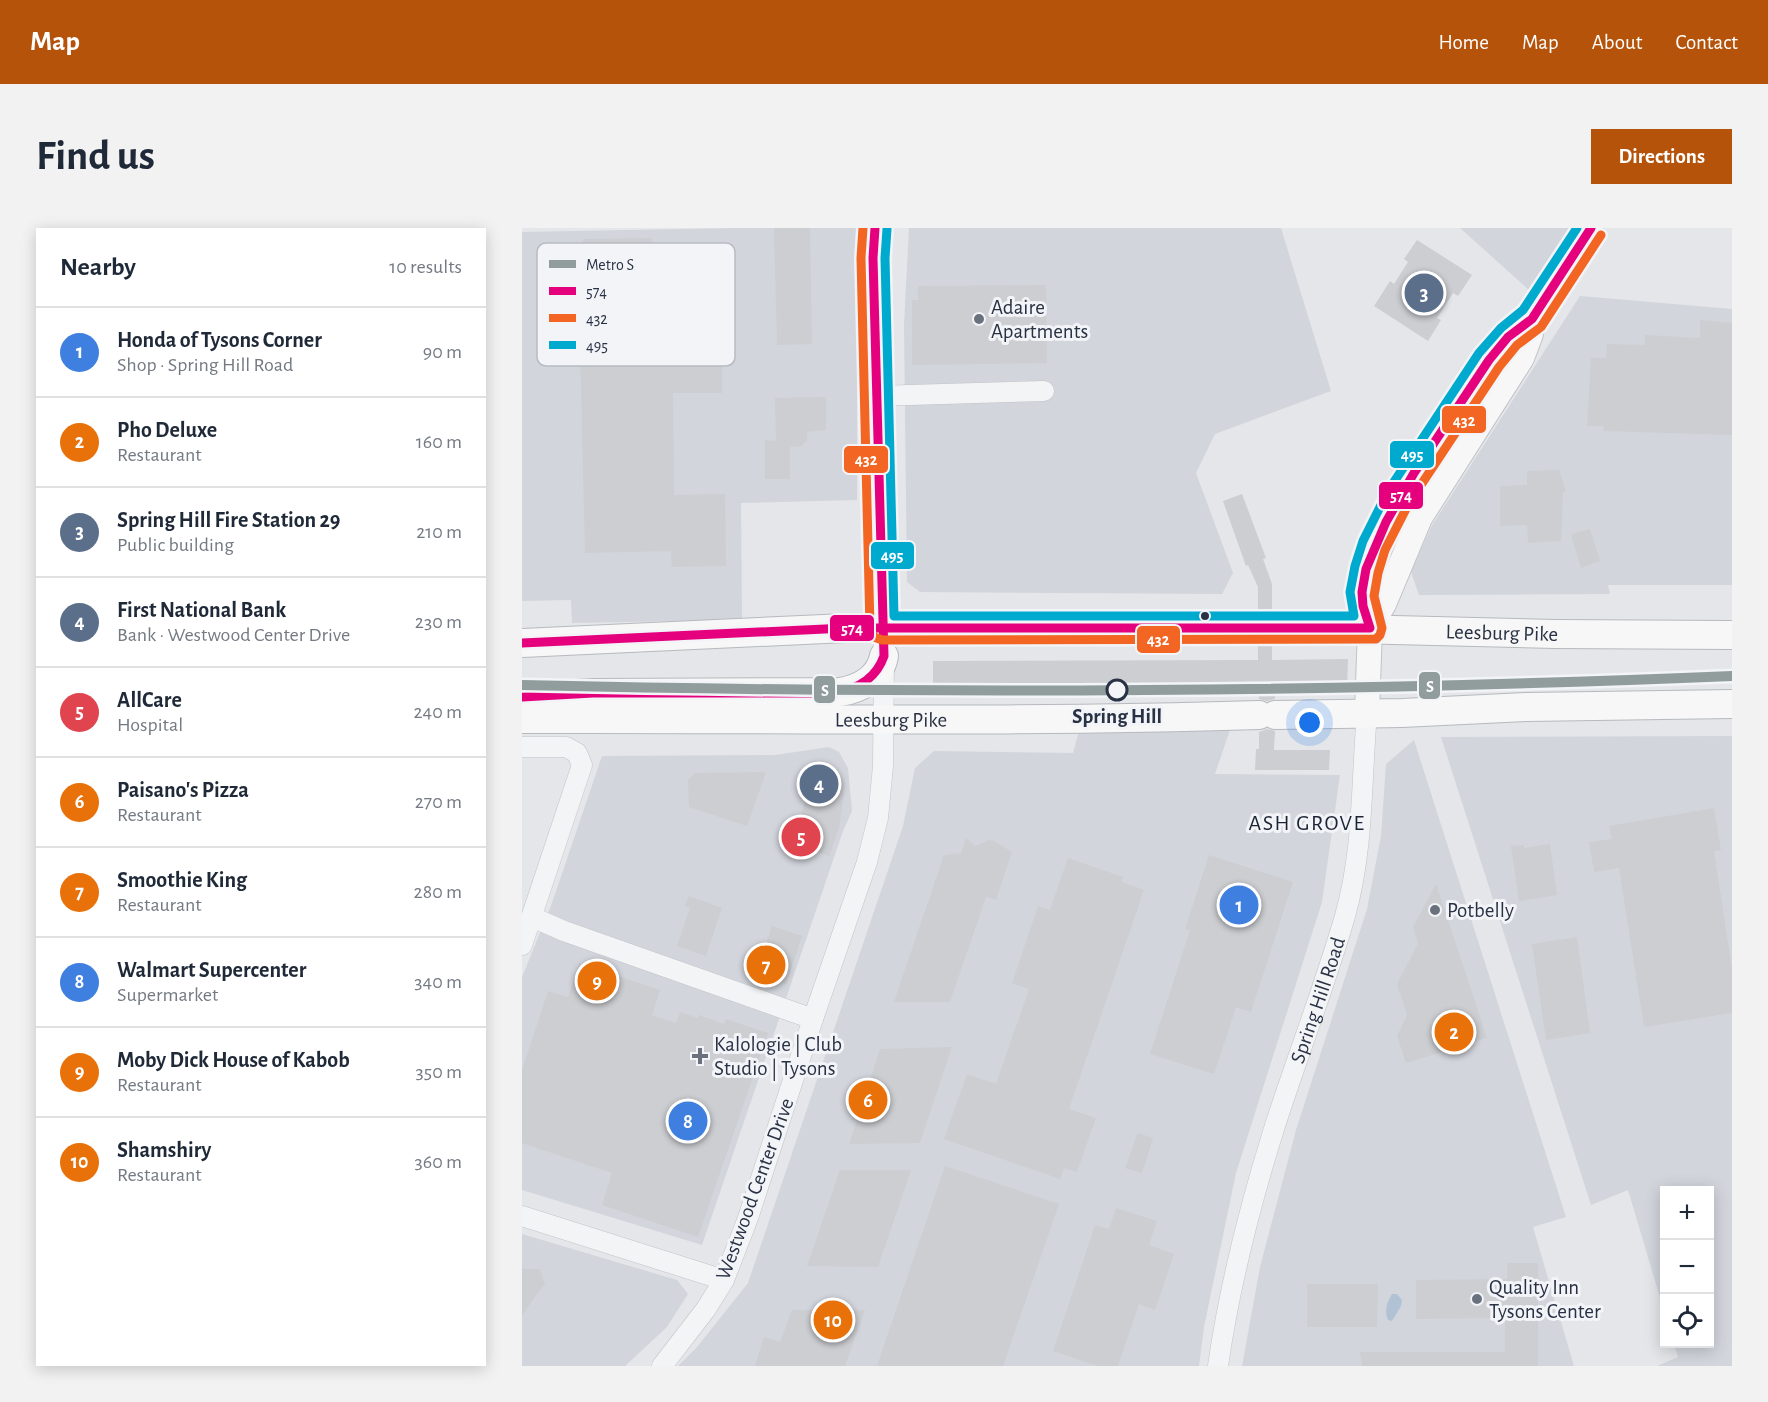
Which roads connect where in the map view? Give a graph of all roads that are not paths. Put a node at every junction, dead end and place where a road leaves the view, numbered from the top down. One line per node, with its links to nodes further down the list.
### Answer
1 (875, 228): 4 (street, Westwood Center Drive)
2 (1591, 228): 6 (main road, Spring Hill Road)
3 (1044, 391): 4 (street)
4 (876, 396): 5 (street, Westwood Center Drive)
5 (882, 628): 6 (highway, Leesburg Pike); 8 (highway, Leesburg Pike); 9 (street, Westwood Center Drive)
6 (1370, 628): 7 (highway, Leesburg Pike); 12 (main road, Spring Hill Road)
7 (1732, 635)
8 (522, 643)
9 (884, 656): 10 (highway); 14 (street, Westwood Center Drive)
10 (522, 697)
11 (1732, 704): 12 (highway, Leesburg Pike)
12 (1367, 713): 14 (highway, Leesburg Pike); 22 (street, Spring Hill Road)
13 (522, 719): 14 (highway, Leesburg Pike)
14 (884, 720): 18 (street, Westwood Center Drive)
15 (522, 747): 16 (street)
16 (532, 917): 17 (street); 18 (street)
17 (522, 945)
18 (813, 1019): 20 (street, Westwood Center Drive)
19 (522, 1216): 20 (street)
20 (724, 1280): 21 (street, Westwood Center Drive)
21 (662, 1366)
22 (1218, 1366)

